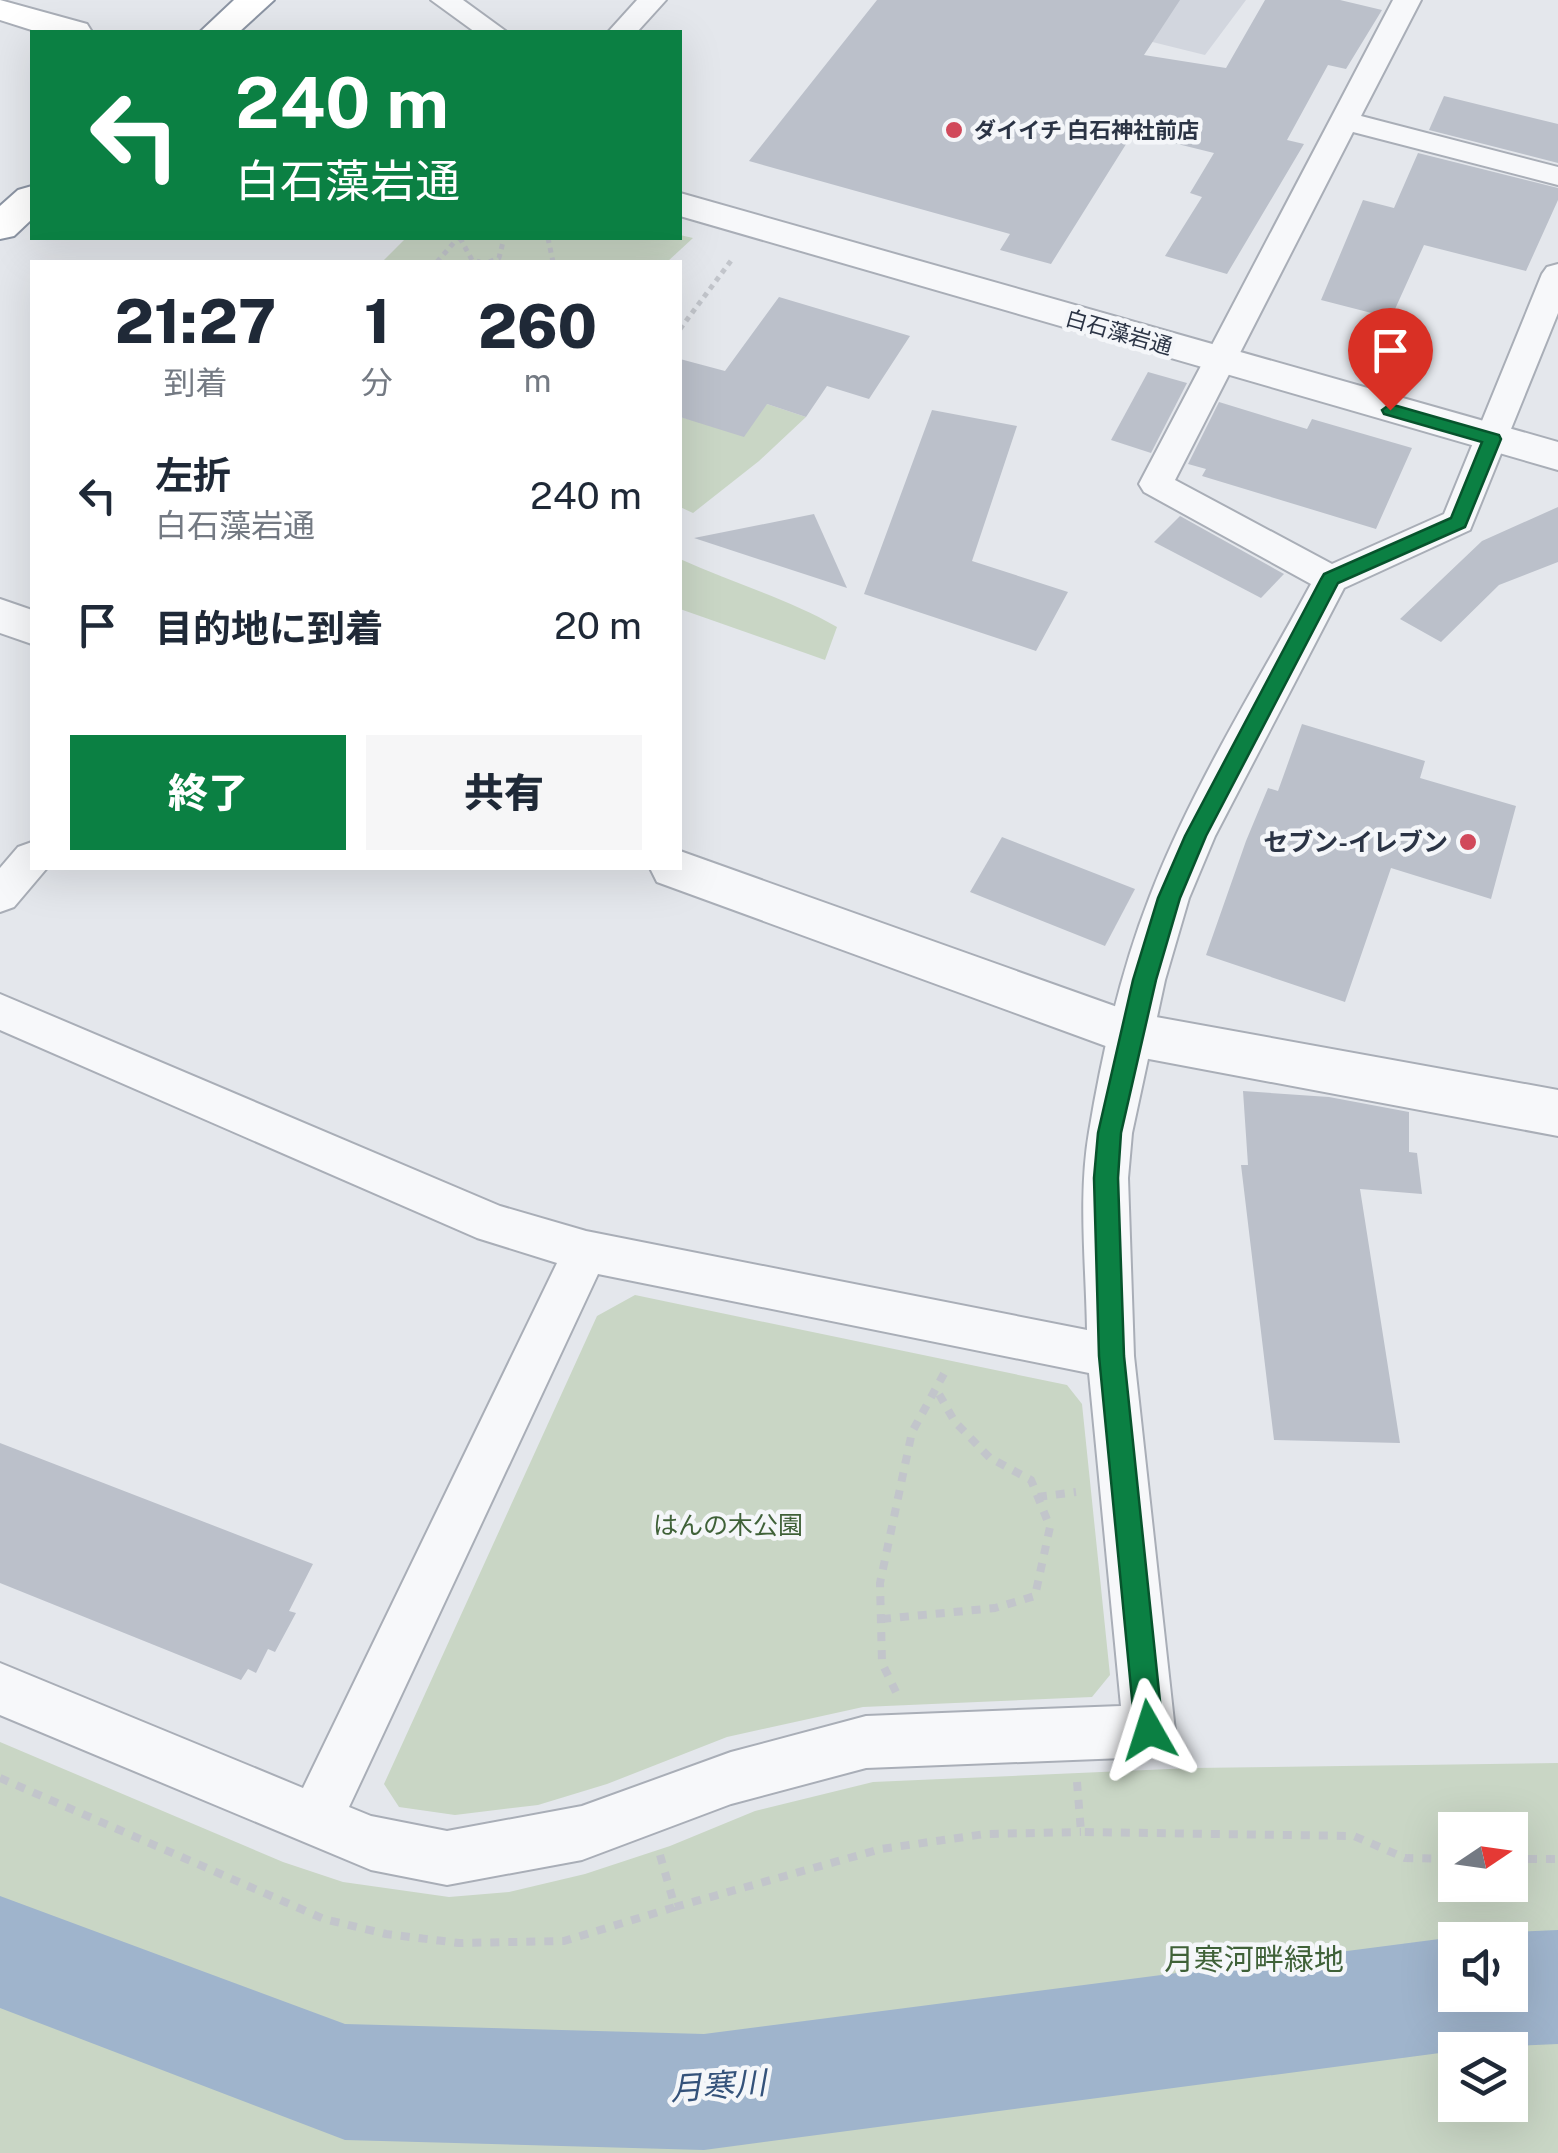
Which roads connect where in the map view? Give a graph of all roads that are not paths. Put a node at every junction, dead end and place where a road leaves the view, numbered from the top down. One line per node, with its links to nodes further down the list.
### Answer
1 (256, 0): 7 (main road)
2 (445, 0): 8 (street)
3 (652, 0): 9 (street)
4 (1407, 0): 10 (street)
5 (0, 9): 6 (main road)
6 (68, 30)
7 (220, 30)
8 (490, 30)
9 (624, 30)
10 (1344, 121): 11 (street); 16 (street)
11 (1558, 176)
12 (30, 200): 14 (main road)
13 (682, 205): 16 (street, 白石藻岩通)
14 (0, 227)
15 (1558, 274): 17 (street)
16 (1220, 362): 17 (street, 白石藻岩通); 19 (street)
17 (1492, 439): 18 (street, 白石藻岩通); 19 (street)
18 (1558, 456)
19 (1331, 579): 26 (street)
20 (0, 615): 21 (street)
21 (30, 627)
22 (30, 860): 24 (street)
23 (680, 870): 26 (street)
24 (0, 896)
25 (0, 1010): 28 (street)
26 (1133, 1034): 27 (street); 29 (street)
27 (1558, 1113)
28 (586, 1251): 29 (street); 31 (street)
29 (1112, 1356): 31 (street)
30 (0, 1688): 31 (street)
31 (315, 1820)

